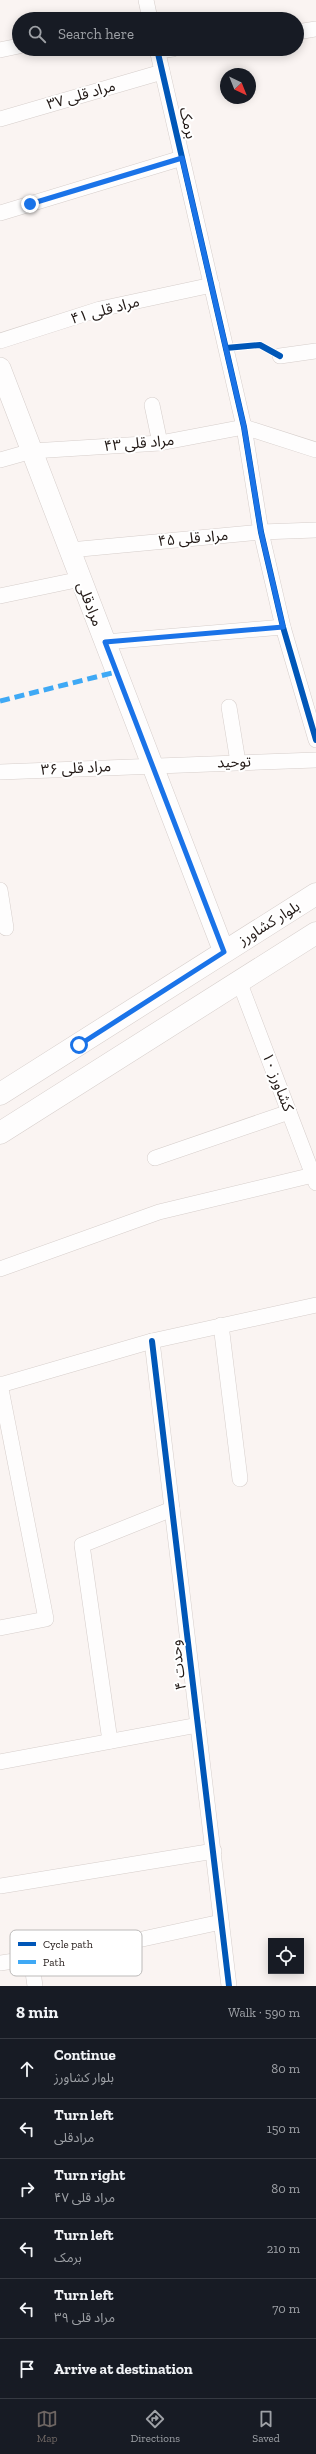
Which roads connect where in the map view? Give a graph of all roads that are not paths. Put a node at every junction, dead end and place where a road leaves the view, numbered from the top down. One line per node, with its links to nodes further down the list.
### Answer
1 (146, 0): 2 (street)
2 (149, 12)
3 (316, 29): 4 (street)
4 (304, 31)
5 (12, 47): 6 (street)
6 (0, 50)
7 (158, 56): 8 (street, برمک)
8 (162, 72): 9 (street, مراد قلی ۳۷); 10 (street, برمک)
9 (0, 119)
10 (182, 158): 11 (street); 12 (street, برمک)
11 (0, 213)
12 (212, 285): 13 (street, مراد قلی ۴۱); 18 (street, برمک)
13 (0, 341)
14 (316, 351): 15 (street)
15 (280, 356)
16 (0, 368): 21 (street, مرادقلی)
17 (152, 405): 19 (street)
18 (244, 427): 19 (street, مراد قلی ۴۳); 20 (street); 24 (street, برمک)
19 (160, 443): 21 (street, مراد قلی ۴۳)
20 (316, 450)
21 (32, 451): 22 (street, مراد قلی ۴۳); 25 (street, مرادقلی)
22 (0, 460)
23 (316, 530): 24 (street, مراد قلی ۴۵)
24 (261, 532): 25 (street, مراد قلی ۴۵); 28 (street, برمک)
25 (70, 550): 26 (street, مرادقلی)
26 (81, 580): 27 (street); 29 (street, مرادقلی)
27 (0, 596)
28 (283, 627): 29 (street); 31 (street, برمک)
29 (105, 642): 34 (street, مرادقلی)
30 (230, 707): 33 (street)
31 (316, 740)
32 (316, 760): 33 (street, توحید)
33 (238, 762): 34 (street, توحید)
34 (152, 765): 35 (street, مراد قلی ۳۶); 40 (street, مرادقلی)
35 (0, 772)
36 (0, 890): 38 (street)
37 (316, 894): 40 (main road, بلوار کشاورز)
38 (6, 928)
39 (316, 933): 41 (main road)
40 (224, 952): 42 (main road, بلوار کشاورز)
41 (239, 981): 43 (main road); 45 (street, کشاورز ۱۰)
42 (79, 1045): 43 (main road); 44 (main road, بلوار کشاورز)
43 (96, 1072): 46 (main road)
44 (0, 1094)
45 (289, 1112): 47 (street); 48 (street, کشاورز ۱۰)
46 (0, 1133)
47 (155, 1158)
48 (315, 1179): 49 (street)
49 (0, 1269)
50 (316, 1305): 51 (street)
51 (221, 1325): 52 (street); 54 (street)
52 (152, 1341): 53 (street); 55 (street, وحدت ۴)
53 (0, 1384): 56 (street)
54 (240, 1479)
55 (172, 1509): 57 (street, وحدت ۴); 58 (street)
56 (0, 1628)
57 (198, 1725): 58 (street); 60 (street, وحدت ۴)
58 (110, 1742): 59 (street)
59 (0, 1762)
60 (214, 1851): 61 (street); 62 (street, وحدت ۴)
61 (0, 1886)
62 (221, 1922): 63 (street); 68 (street, وحدت ۴)
63 (142, 1939)
64 (10, 1961): 65 (street)
65 (0, 1963)
66 (34, 1976): 67 (street)
67 (35, 1986)
68 (229, 1986)

